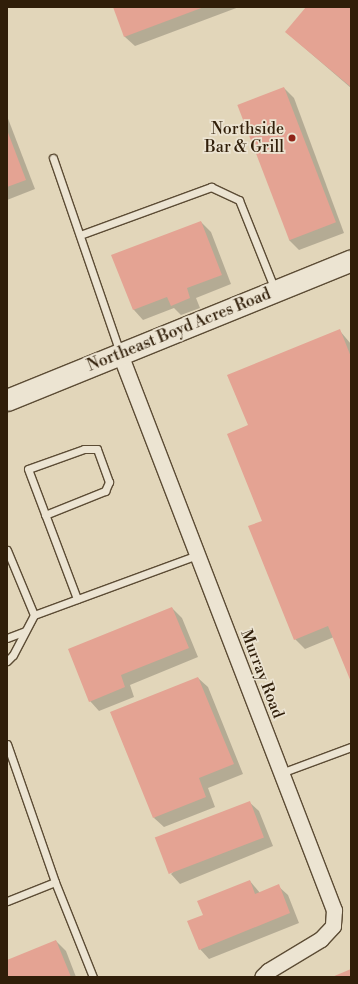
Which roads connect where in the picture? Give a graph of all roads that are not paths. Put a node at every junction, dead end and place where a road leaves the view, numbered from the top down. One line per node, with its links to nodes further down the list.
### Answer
1 (53, 158): 2 (lane)
2 (80, 235): 4 (lane); 5 (lane)
3 (351, 260): 4 (street, Northeast Boyd Acres Road)
4 (275, 291): 5 (street, Northeast Boyd Acres Road)
5 (120, 354): 6 (street, Northeast Boyd Acres Road); 9 (street, Murray Road)
6 (7, 400)
7 (45, 515): 7 (lane); 10 (lane)
8 (7, 550): 11 (lane)
9 (197, 555): 10 (lane); 17 (street, Murray Road)
10 (77, 599): 11 (lane)
11 (34, 615): 12 (lane)
12 (25, 631): 13 (lane); 14 (lane)
13 (7, 638)
14 (7, 661)
15 (7, 744): 18 (lane)
16 (351, 747): 17 (lane)
17 (281, 773): 21 (street, Murray Road)
18 (55, 882): 19 (lane); 20 (lane)
19 (7, 901)
20 (93, 977)
21 (262, 977)

